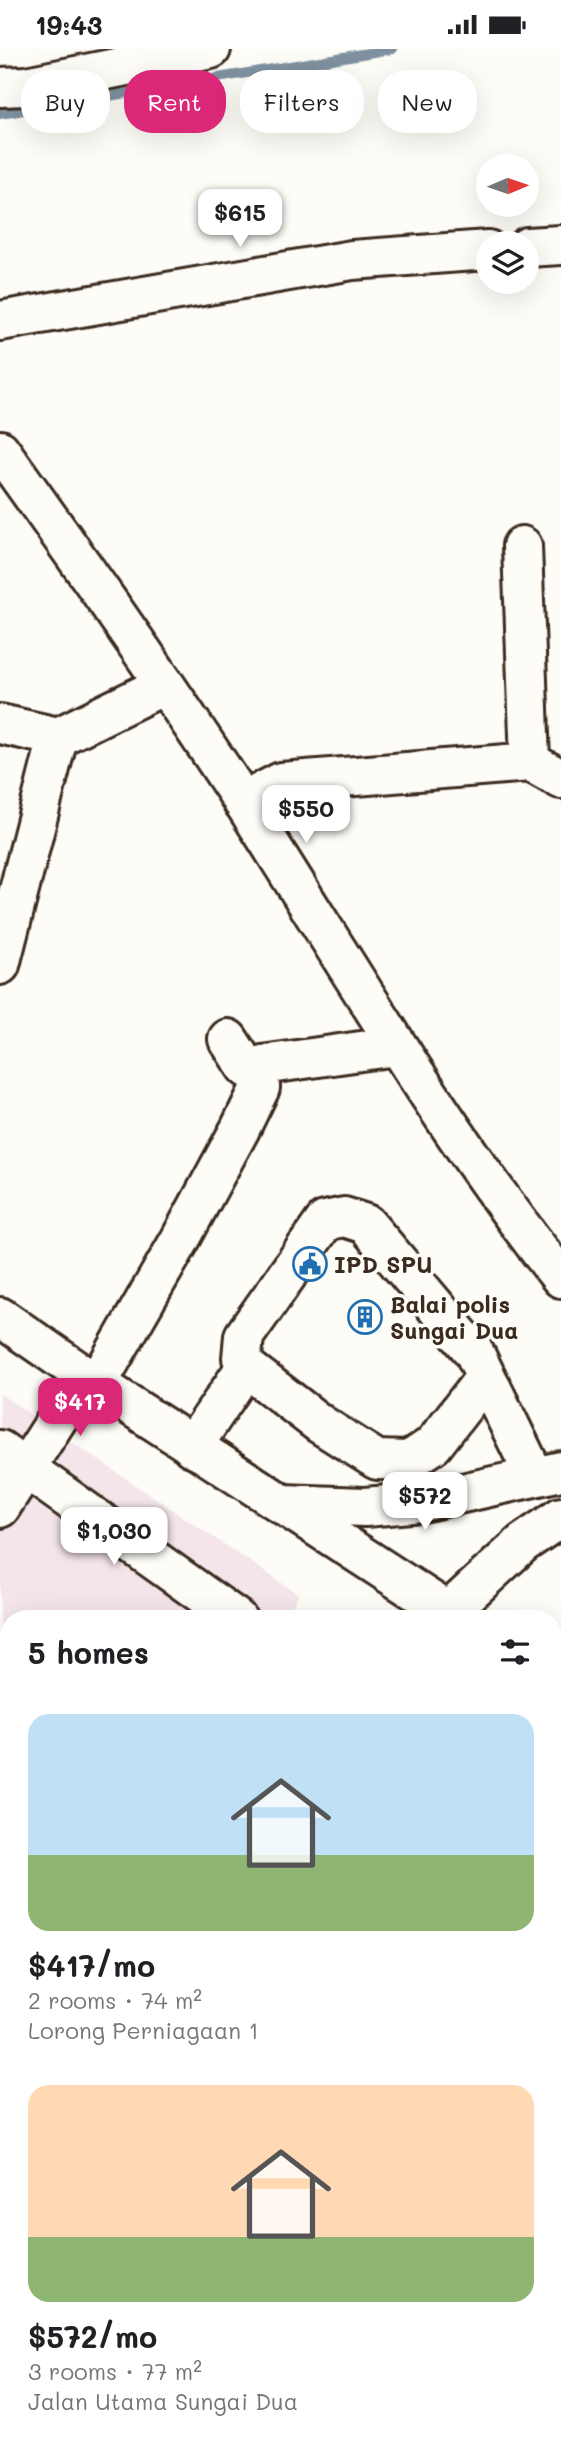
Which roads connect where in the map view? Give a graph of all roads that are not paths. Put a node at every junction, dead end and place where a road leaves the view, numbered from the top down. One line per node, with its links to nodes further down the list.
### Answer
1 (211, 49): 2 (street)
2 (0, 87)
3 (561, 245): 4 (street)
4 (539, 246)
5 (476, 251): 6 (street)
6 (0, 321)
7 (0, 450): 9 (street)
8 (522, 546): 12 (street)
9 (164, 685): 11 (street); 13 (street)
10 (0, 723): 11 (street)
11 (58, 737): 14 (street)
12 (545, 771): 13 (street)
13 (243, 802): 16 (street)
14 (0, 965)
15 (228, 1039): 17 (street)
16 (396, 1046): 17 (street); 18 (street)
17 (259, 1069): 22 (street)
18 (561, 1278)
19 (0, 1317): 22 (street)
20 (246, 1367): 21 (street); 21 (street); 23 (street)
21 (485, 1378): 25 (street)
22 (91, 1380): 23 (street); 24 (street)
23 (192, 1447): 26 (street)
24 (12, 1459): 27 (street); 29 (street)
25 (547, 1473): 26 (street)
26 (282, 1504): 30 (street)
27 (0, 1508)
28 (561, 1517): 31 (street)
29 (224, 1610)
30 (441, 1610)
31 (458, 1610)

